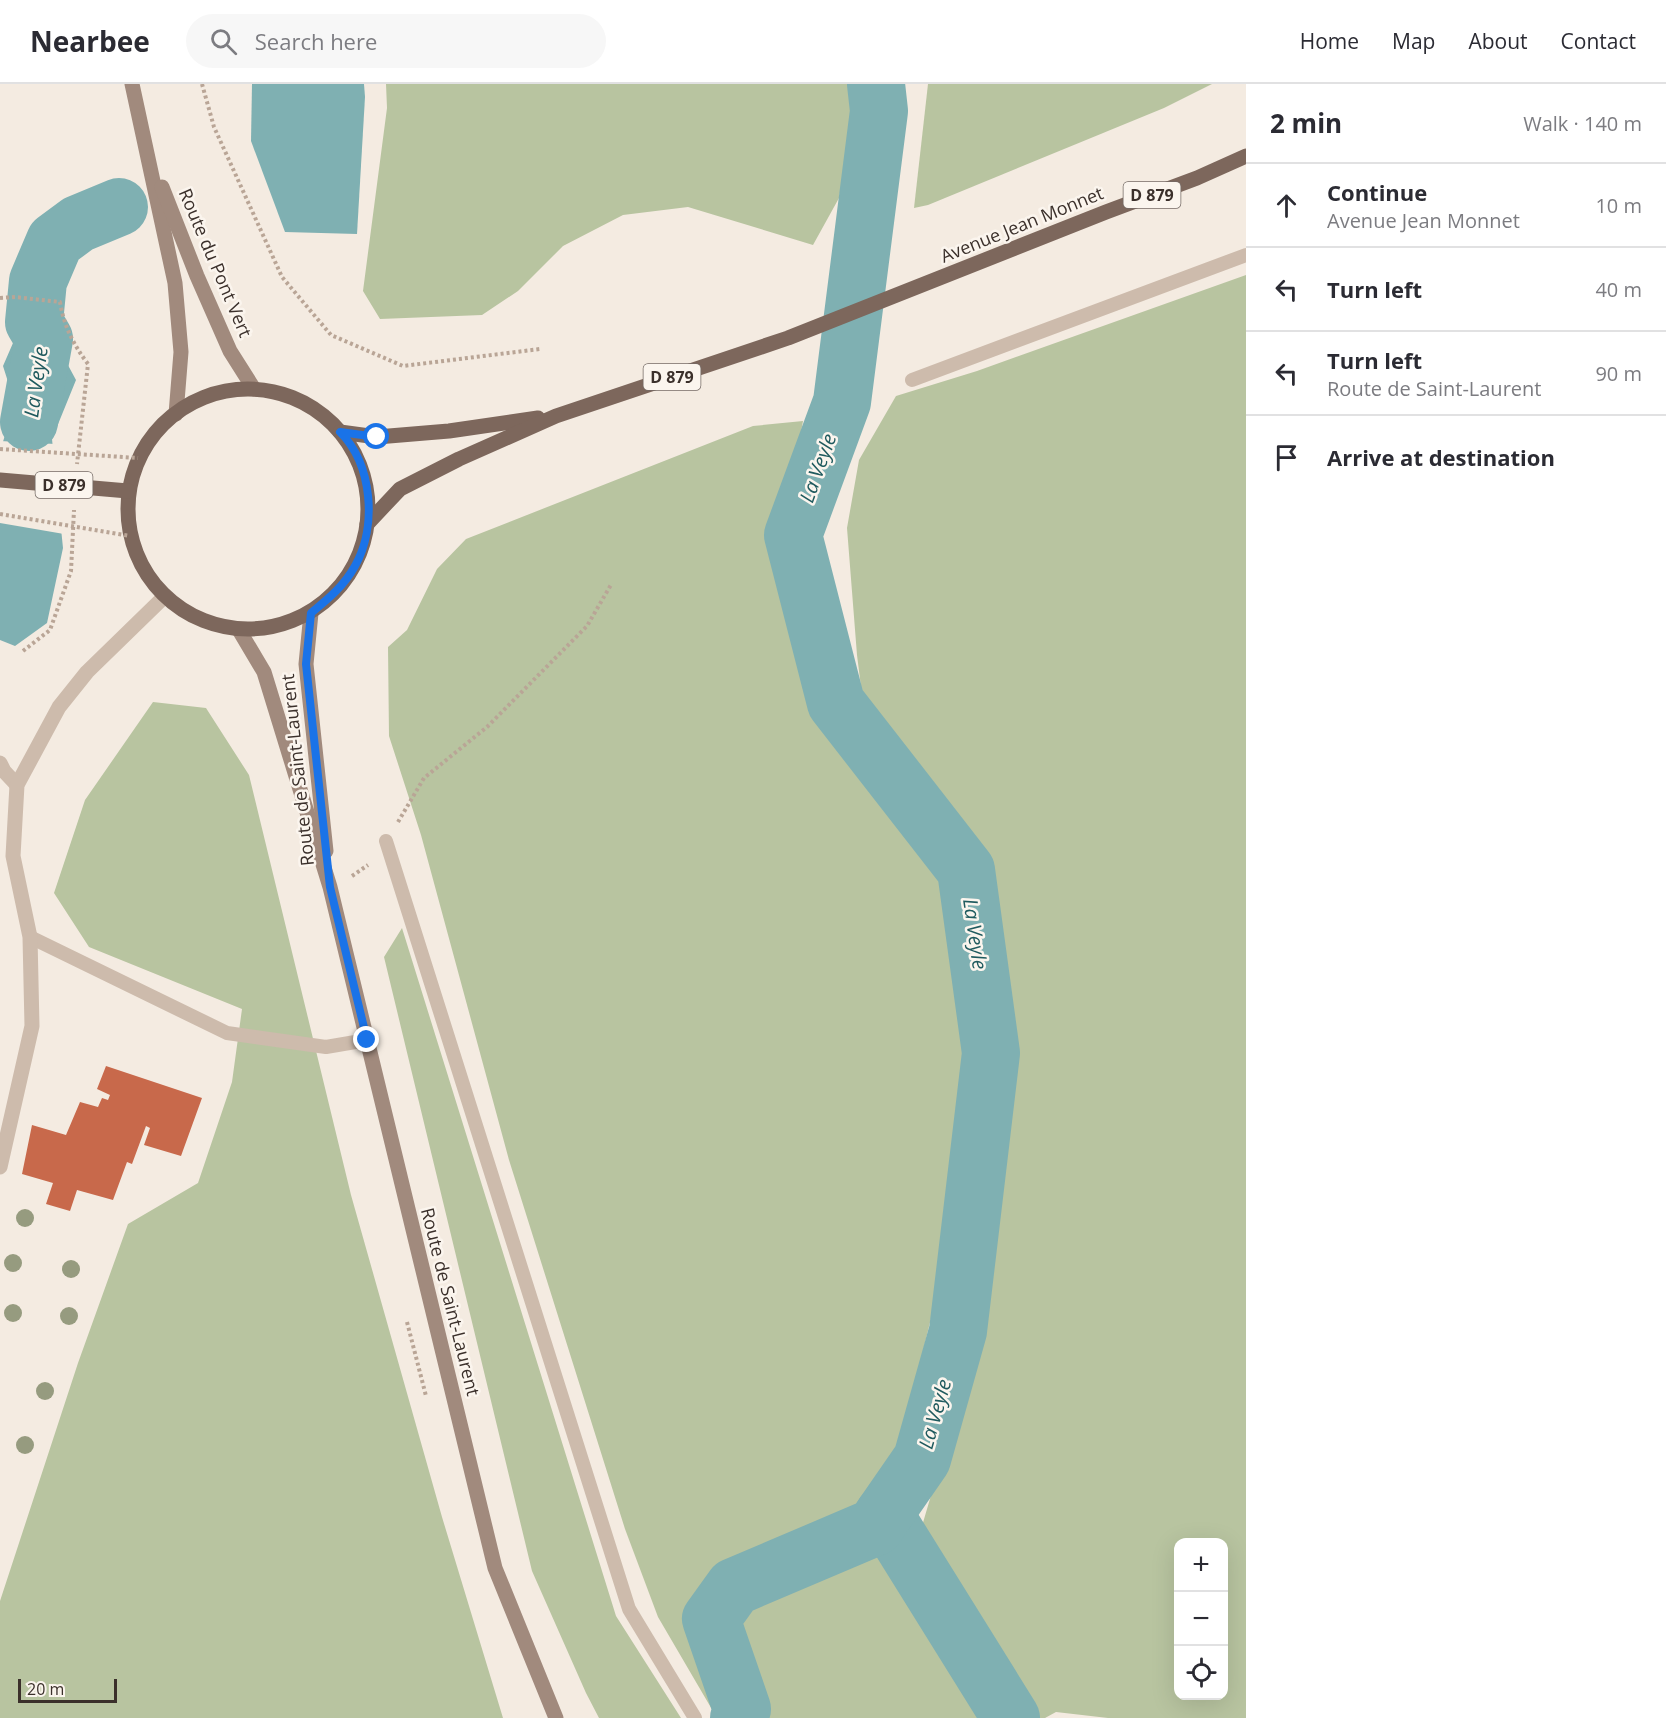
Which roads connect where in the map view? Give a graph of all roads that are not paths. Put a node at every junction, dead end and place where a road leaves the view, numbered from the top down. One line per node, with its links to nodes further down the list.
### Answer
1 (132, 84): 2 (main road, Route du Pont Vert)
2 (146, 148): 6 (main road, Route du Pont Vert); 7 (main road, Route du Pont Vert)
3 (1246, 156): 8 (main road, Avenue Jean Monnet / D 879)
4 (1246, 255): 5 (lane)
5 (912, 380)
6 (254, 389): 7 (main road); 9 (main road)
7 (176, 414): 11 (main road)
8 (556, 416): 9 (main road, D 879); 12 (main road, D 879)
9 (340, 432): 12 (main road)
10 (0, 480): 11 (main road, D 879, bridge)
11 (128, 491): 13 (main road)
12 (367, 524): 14 (main road)
13 (165, 597): 15 (main road); 17 (street)
14 (311, 613): 15 (main road); 19 (main road, Route de Saint-Laurent)
15 (239, 630): 19 (main road, Route de Saint-Laurent)
16 (0, 763): 17 (street)
17 (17, 785): 20 (street)
18 (386, 841): 24 (lane)
19 (330, 887): 21 (main road, Route de Saint-Laurent)
20 (30, 937): 21 (lane); 22 (street)
21 (367, 1040): 23 (main road, Route de Saint-Laurent)
22 (0, 1167)
23 (556, 1718)
24 (695, 1718)

